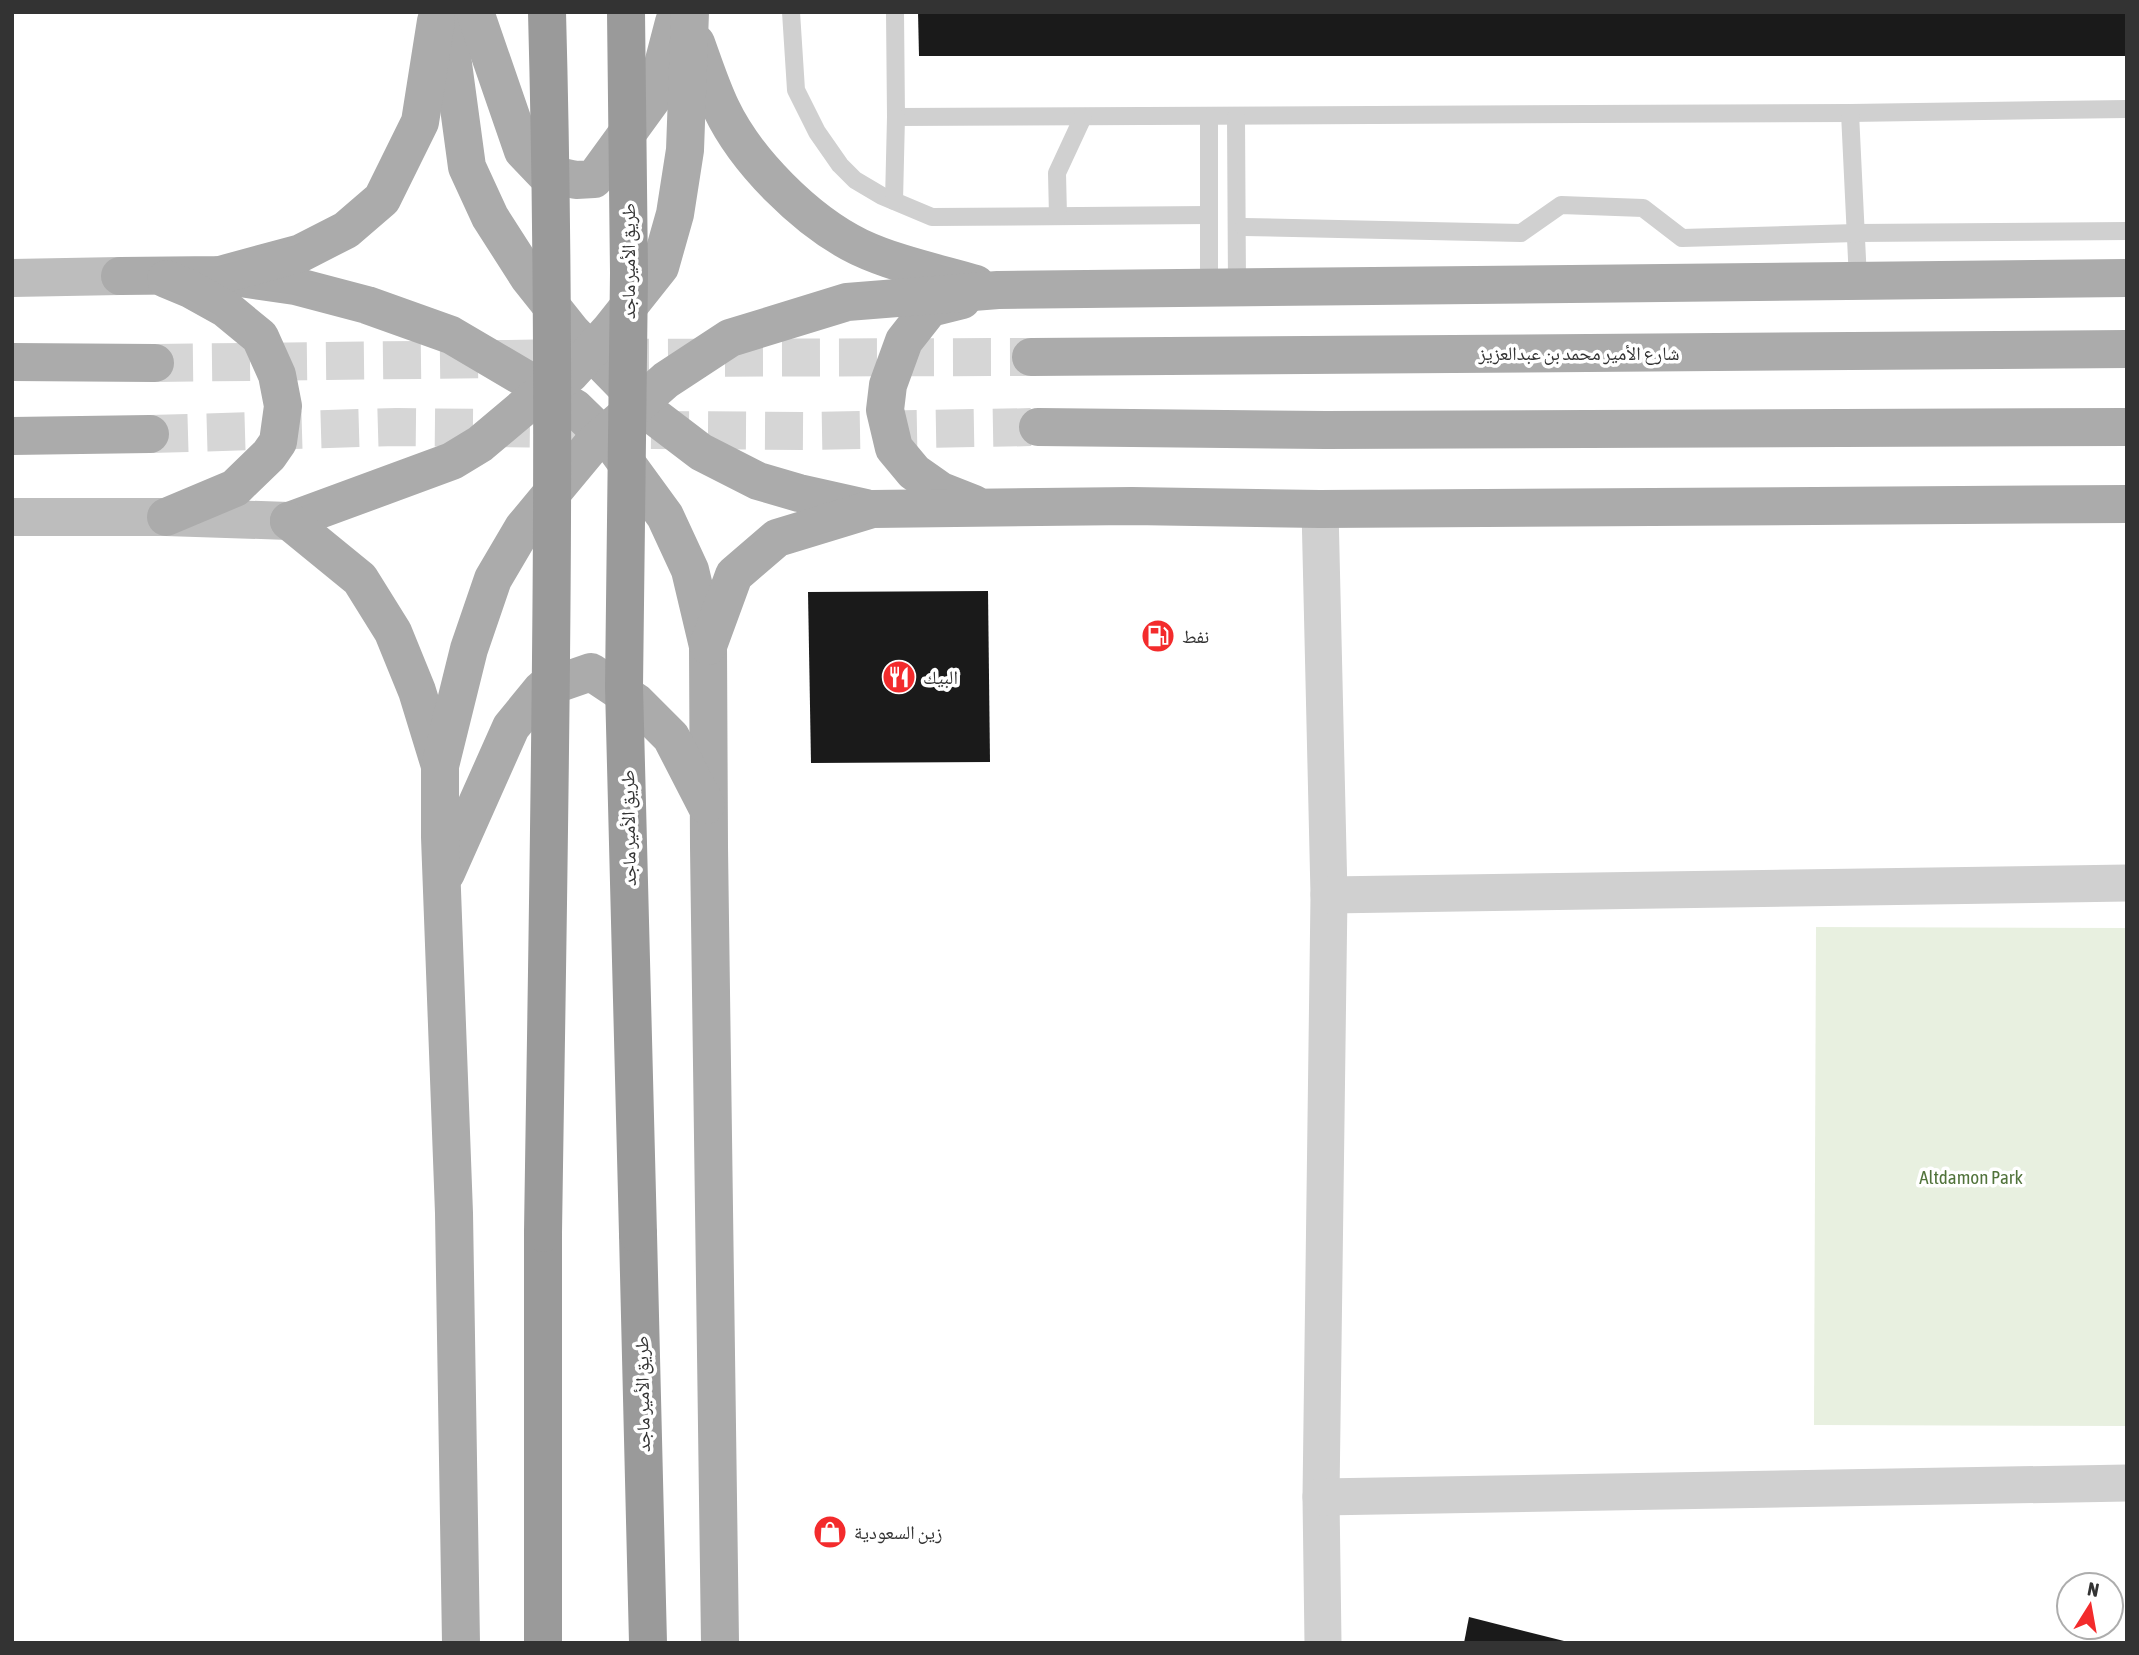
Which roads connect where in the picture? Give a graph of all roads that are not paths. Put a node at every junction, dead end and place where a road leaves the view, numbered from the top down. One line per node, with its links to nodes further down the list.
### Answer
1 (437, 12): 21 (main road)
2 (446, 12): 29 (main road)
3 (475, 12): 8 (main road)
4 (547, 12): 56 (highway, bridge)
5 (626, 12): 57 (highway, طريق الأمير ماجد, bridge)
6 (791, 12): 15 (lane)
7 (895, 12): 11 (lane)
8 (686, 18): 27 (main road); 29 (main road)
9 (2127, 109): 10 (lane)
10 (1850, 113): 14 (lane); 20 (lane)
11 (896, 117): 12 (lane); 15 (lane)
12 (1083, 117): 13 (lane); 17 (lane)
13 (1209, 117): 14 (lane); 16 (lane)
14 (1236, 117): 26 (lane)
15 (894, 201): 17 (lane)
16 (1209, 215): 17 (lane); 26 (lane)
17 (1058, 216)
18 (1244, 227): 20 (lane)
19 (2127, 231): 20 (lane)
20 (1856, 233): 25 (lane)
21 (220, 275): 22 (main road); 33 (main road)
22 (158, 276): 23 (main road); 45 (main road)
23 (12, 278)
24 (2127, 278): 25 (main road)
25 (1858, 280): 26 (main road)
26 (1223, 286): 27 (main road)
27 (998, 290): 34 (main road); 41 (main road)
28 (2127, 349): 30 (main road, شارع الأمير محمد بن عبدالعزيز)
29 (590, 351): 33 (main road); 34 (main road)
30 (1031, 357)
31 (12, 362): 32 (main road)
32 (155, 363)
33 (543, 391): 39 (main road); 46 (main road)
34 (640, 403): 39 (main road); 42 (main road)
35 (2127, 426): 36 (main road)
36 (1038, 427)
37 (150, 433): 38 (main road)
38 (12, 436)
39 (603, 436): 47 (main road); 48 (main road)
40 (2127, 504): 43 (main road)
41 (981, 507): 42 (main road); 43 (main road)
42 (872, 509): 47 (main road)
43 (1320, 509): 52 (street)
44 (12, 517): 45 (main road)
45 (166, 517): 46 (main road)
46 (289, 521): 48 (main road)
47 (708, 646): 49 (main road)
48 (440, 766): 51 (main road)
49 (709, 810): 51 (main road); 58 (main road)
50 (2127, 883): 52 (street)
51 (442, 884): 55 (main road)
52 (1329, 895): 54 (street)
53 (2127, 1483): 54 (street)
54 (1321, 1497): 59 (street)
55 (461, 1643)
56 (543, 1643)
57 (648, 1643)
58 (720, 1643)
59 (1323, 1643)

